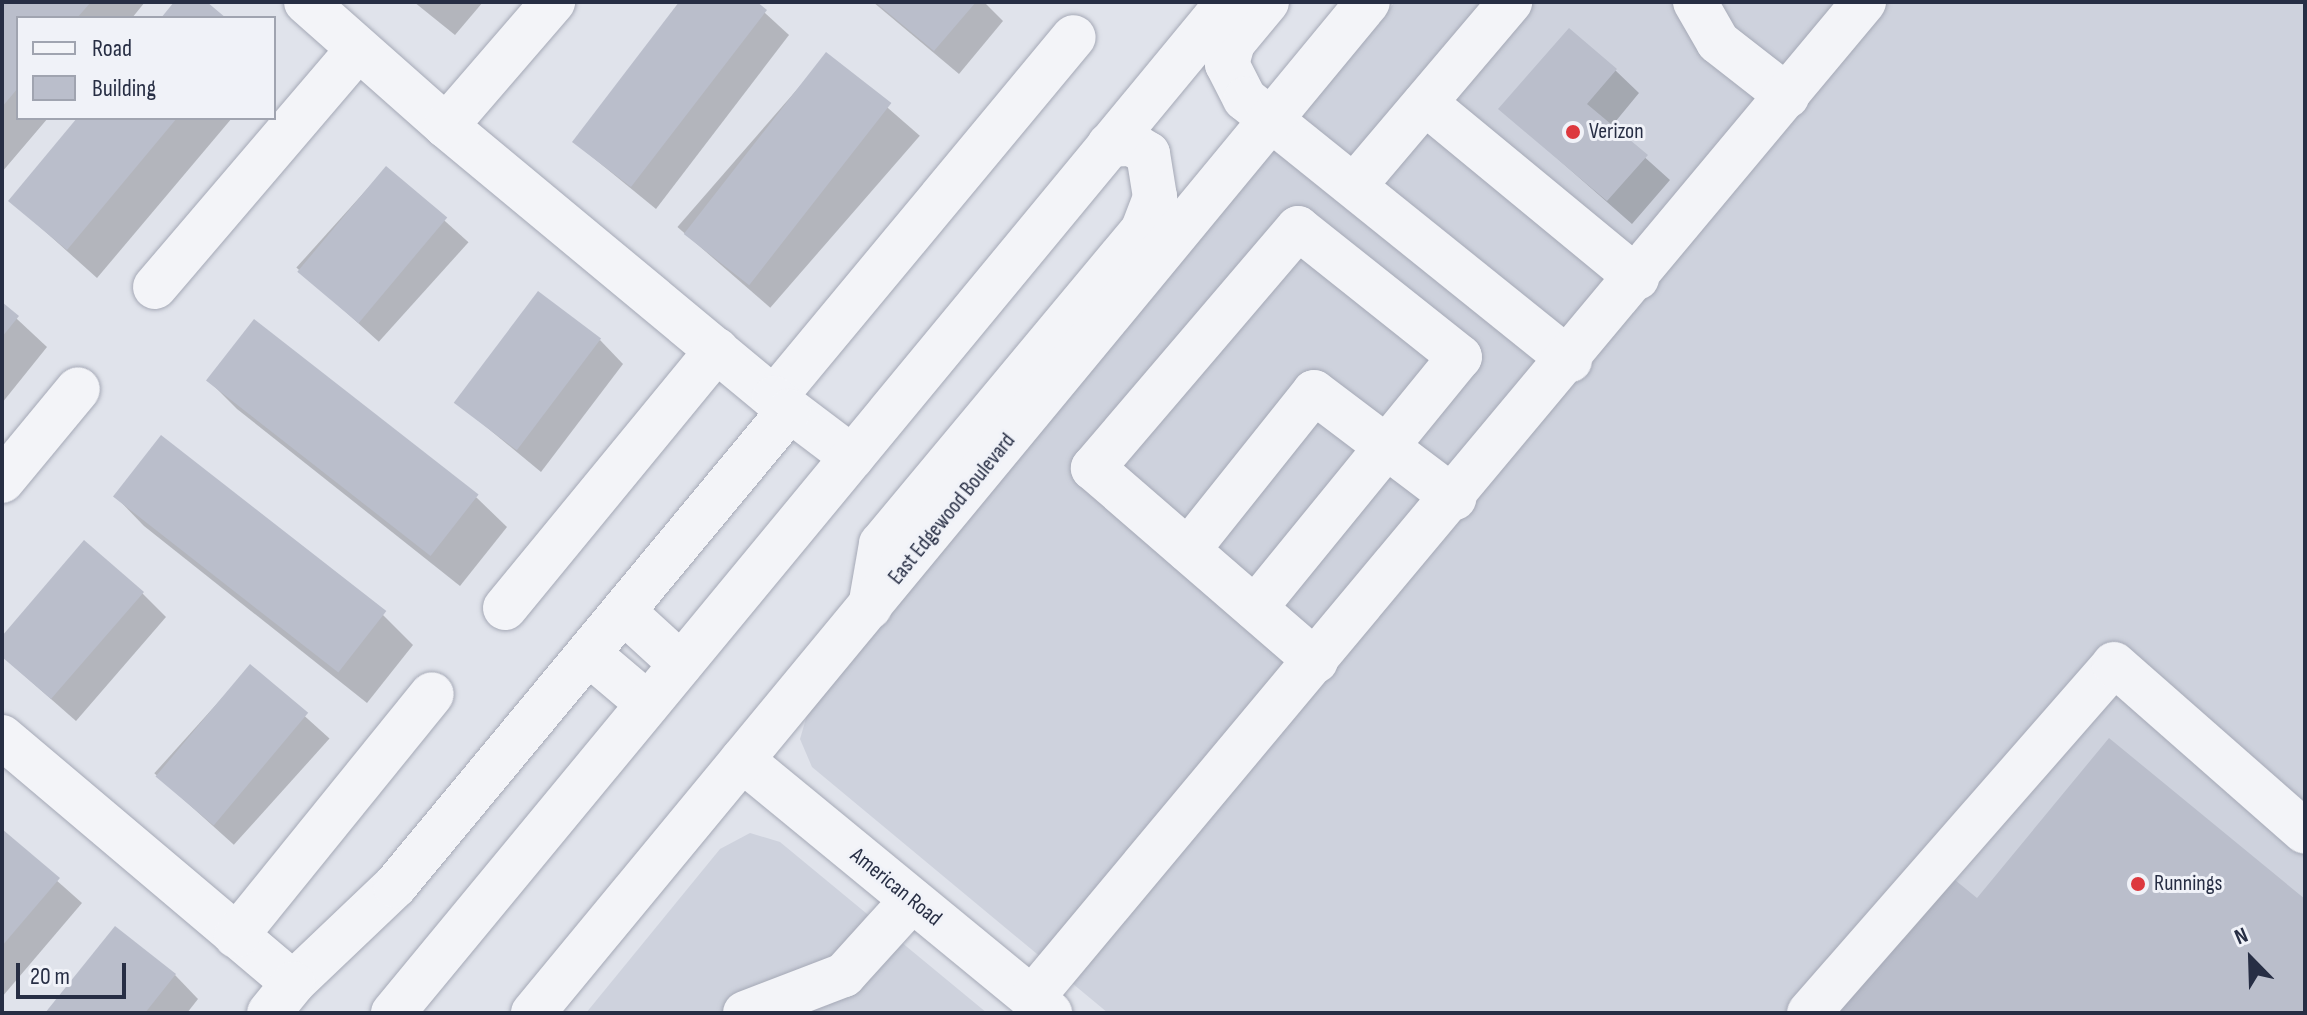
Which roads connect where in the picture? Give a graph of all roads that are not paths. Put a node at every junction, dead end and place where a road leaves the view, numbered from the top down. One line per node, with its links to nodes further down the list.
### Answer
1 (306, 2): 10 (street)
2 (553, 2): 14 (street)
3 (1228, 2): 15 (street)
4 (1267, 2): 13 (street)
5 (1368, 2): 13 (street, East Edgewood Boulevard)
6 (1510, 2): 12 (street)
7 (1695, 2): 11 (street)
8 (1861, 3): 11 (street)
9 (1074, 37): 22 (street)
10 (358, 49): 14 (street); 18 (street)
11 (1787, 96): 17 (street)
12 (1425, 103): 16 (street); 17 (street)
13 (1273, 117): 16 (street); 30 (street, East Edgewood Boulevard)
14 (446, 126): 19 (street)
15 (1109, 145): 24 (street); 30 (street)
16 (1355, 185): 20 (street)
17 (1637, 278): 20 (street)
18 (155, 287)
19 (717, 350): 22 (street); 28 (street)
20 (1570, 360): 26 (street)
21 (78, 389): 25 (street)
22 (781, 405): 24 (street); 31 (street)
23 (1387, 447): 26 (street); 27 (street); 27 (street); 29 (street)
24 (852, 457): 34 (street)
25 (2, 481)
26 (1454, 498): 33 (street)
27 (1188, 550): 29 (street)
28 (505, 608)
29 (1255, 608): 33 (street)
30 (869, 610): 39 (street, East Edgewood Boulevard)
31 (624, 612): 32 (street); 34 (street)
32 (589, 654): 36 (street); 43 (street)
33 (1316, 661): 44 (street)
34 (681, 664): 36 (street)
35 (432, 694): 42 (street)
36 (648, 704): 38 (street)
37 (2, 737): 42 (street)
38 (603, 758): 45 (street); 46 (street)
39 (742, 760): 41 (street, American Road); 47 (street, East Edgewood Boulevard)
40 (2305, 832): 49 (street)
41 (912, 900): 44 (street, American Road); 48 (street)
42 (236, 936): 43 (street)
43 (281, 998)
44 (1041, 1006)
45 (393, 1013)
46 (430, 1013)
47 (533, 1013)
48 (745, 1013)
49 (1809, 1013)

